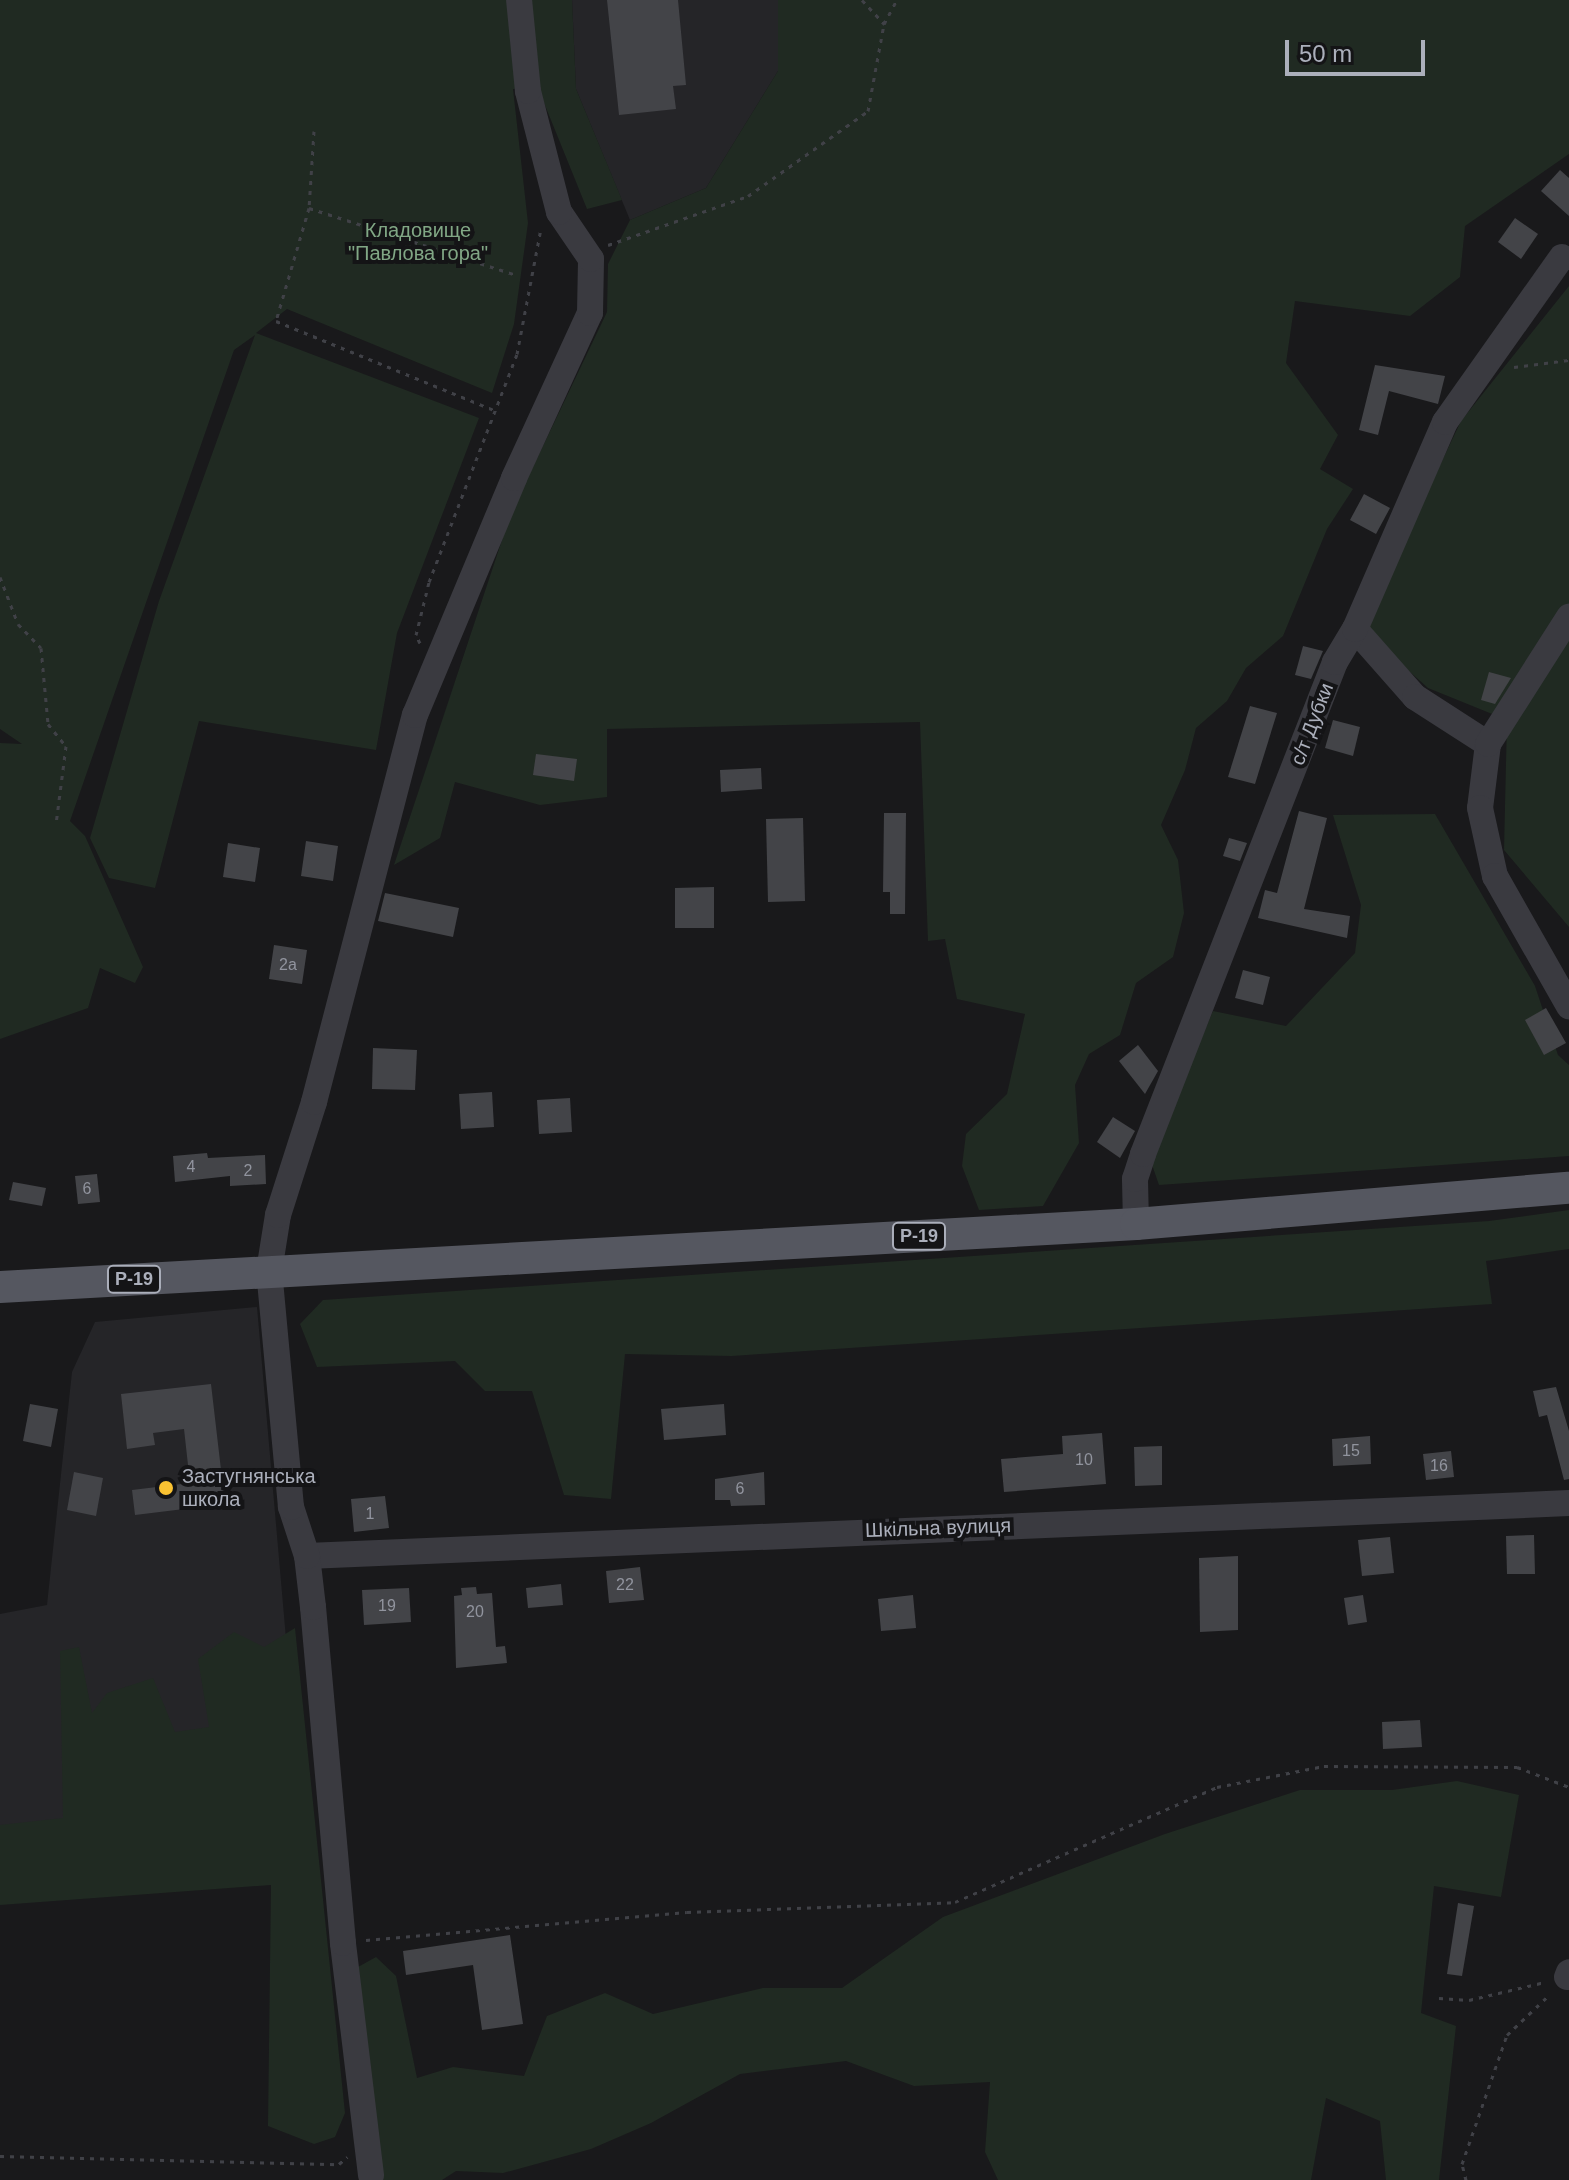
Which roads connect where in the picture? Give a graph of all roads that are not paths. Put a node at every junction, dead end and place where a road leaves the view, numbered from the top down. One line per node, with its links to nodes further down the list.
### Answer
1 (519, 0): 9 (street)
2 (1562, 257): 4 (street, с/т Дубки)
3 (1569, 617): 5 (street)
4 (1355, 629): 5 (street); 8 (street, с/т Дубки)
5 (1488, 744): 6 (street)
6 (1569, 1006)
7 (1569, 1188): 8 (main road, Р-19)
8 (1136, 1224): 9 (main road, Р-19)
9 (269, 1271): 10 (main road, Р-19); 12 (street)
10 (0, 1287)
11 (1569, 1503): 12 (street, Шкільна вулиця)
12 (307, 1556): 13 (street)
13 (371, 2175)

